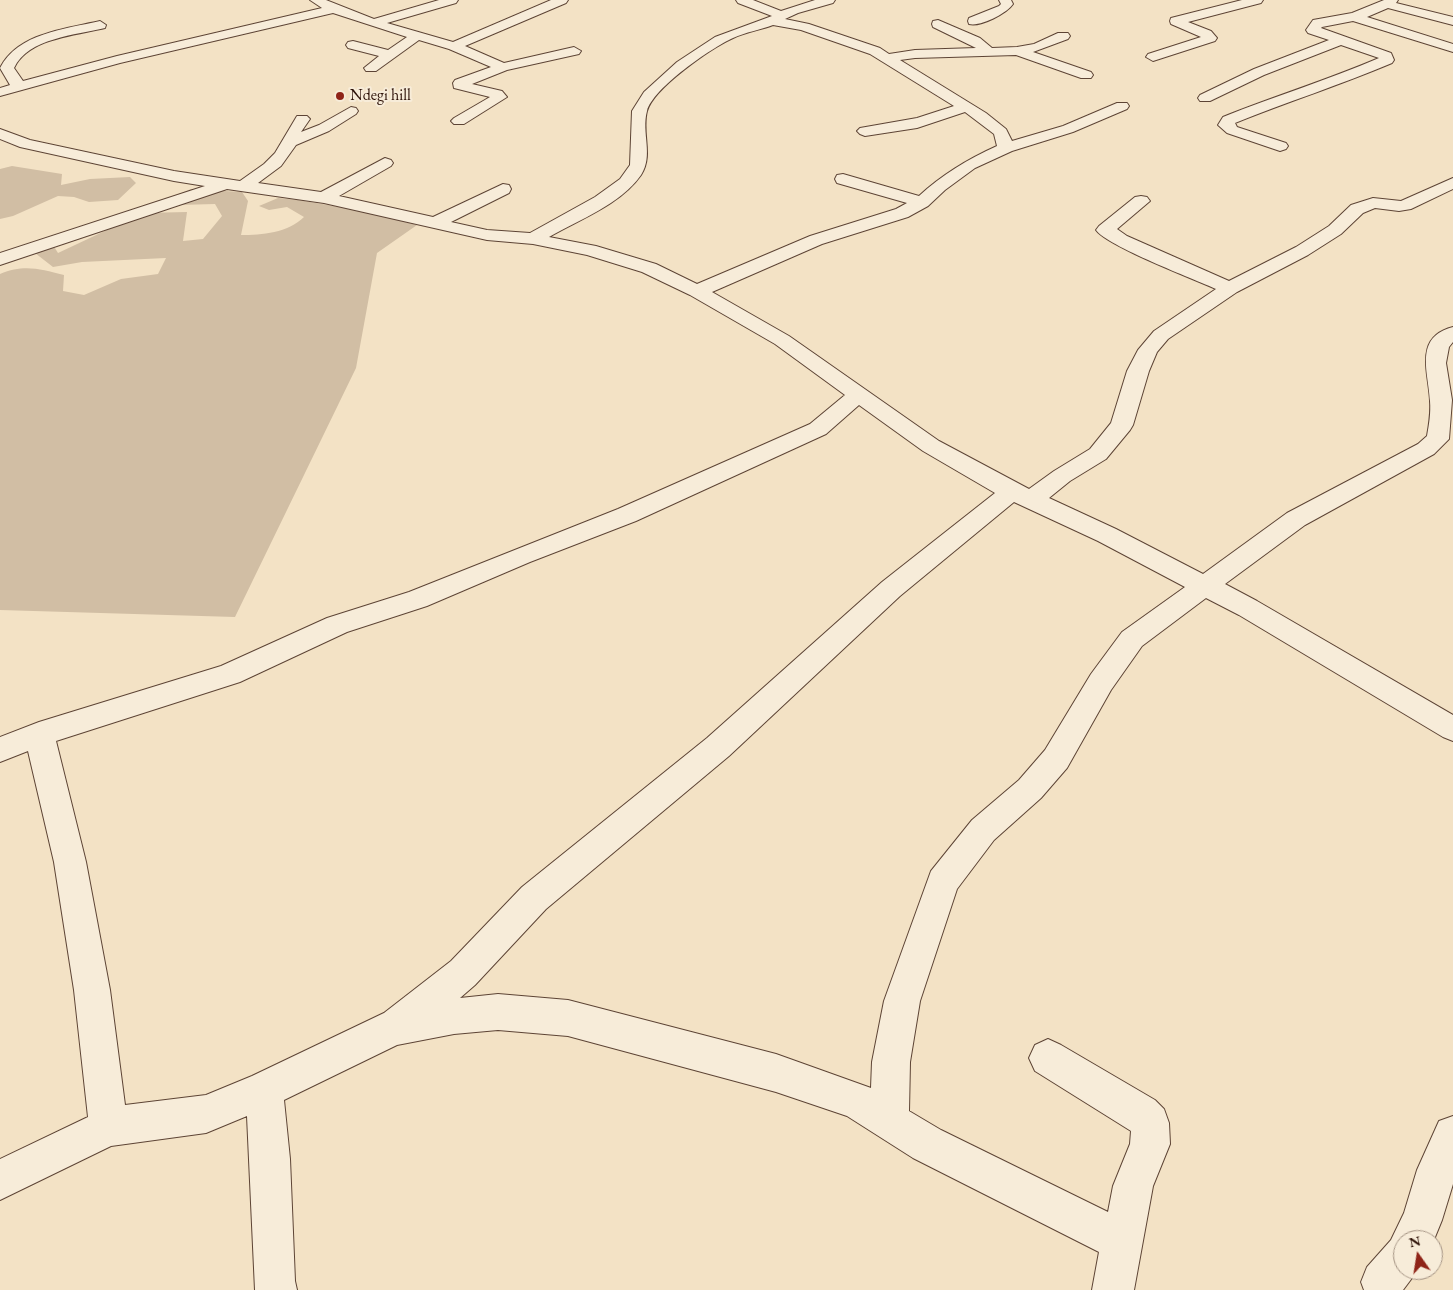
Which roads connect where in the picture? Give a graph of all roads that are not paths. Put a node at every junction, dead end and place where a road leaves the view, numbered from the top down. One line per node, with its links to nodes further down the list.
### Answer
1 (452, 0): 14 (street)
2 (562, 0): 22 (street)
3 (742, 0): 10 (street)
4 (829, 0): 10 (street)
5 (1005, 0): 12 (street)
6 (1257, 0): 28 (street)
7 (1390, 2): 9 (street); 13 (street)
8 (324, 3): 14 (street); 33 (street)
9 (1354, 17): 20 (street); 23 (street)
10 (777, 18): 29 (street); 55 (street)
11 (58, 20): 19 (street)
12 (974, 21)
13 (1453, 21)
14 (374, 23): 17 (street)
15 (938, 24): 26 (street)
16 (100, 25): 19 (street)
17 (418, 35): 22 (street); 27 (street)
18 (1063, 36): 25 (street)
19 (46, 38): 33 (street)
20 (1341, 40): 35 (street); 44 (street)
21 (353, 45): 27 (street)
22 (454, 46): 30 (street)
23 (1453, 48)
24 (574, 51): 30 (street)
25 (1018, 51): 26 (street); 32 (street)
26 (990, 52): 29 (street)
27 (390, 55): 31 (street)
28 (1153, 57)
29 (887, 58): 36 (street)
30 (503, 67): 40 (street)
31 (371, 68)
32 (1086, 75)
33 (20, 87): 34 (street)
34 (0, 92)
35 (1205, 98)
36 (967, 106): 41 (street); 45 (street)
37 (1122, 106): 45 (street)
38 (350, 110): 43 (street)
39 (302, 119): 43 (street)
40 (459, 121)
41 (865, 131)
42 (0, 134): 49 (street)
43 (290, 142): 49 (street)
44 (1280, 146)
45 (1006, 148): 53 (street)
46 (385, 162): 51 (street)
47 (843, 179): 53 (street)
48 (1453, 182): 57 (street)
49 (235, 185): 51 (street); 56 (street)
50 (503, 189): 54 (street)
51 (324, 198): 54 (street)
52 (1141, 201): 57 (street)
53 (922, 202): 58 (street)
54 (435, 223): 55 (street)
55 (533, 239): 58 (street)
56 (0, 259)
57 (1230, 288): 61 (street)
58 (697, 290): 60 (street)
59 (1453, 333): 62 (street)
60 (858, 394): 61 (street); 64 (street)
61 (1021, 495): 62 (street); 66 (street)
62 (1206, 586): 63 (street); 69 (street)
63 (1453, 729)
64 (39, 734): 65 (street); 70 (street)
65 (0, 750)
66 (394, 1027): 68 (street); 69 (street)
67 (1048, 1058): 74 (street)
68 (264, 1090): 70 (street); 75 (street)
69 (889, 1121): 74 (street)
70 (108, 1127): 72 (street)
71 (1453, 1135): 73 (street)
72 (0, 1180)
73 (1417, 1230)
74 (1123, 1242): 76 (street)
75 (276, 1290)
76 (1113, 1290)

